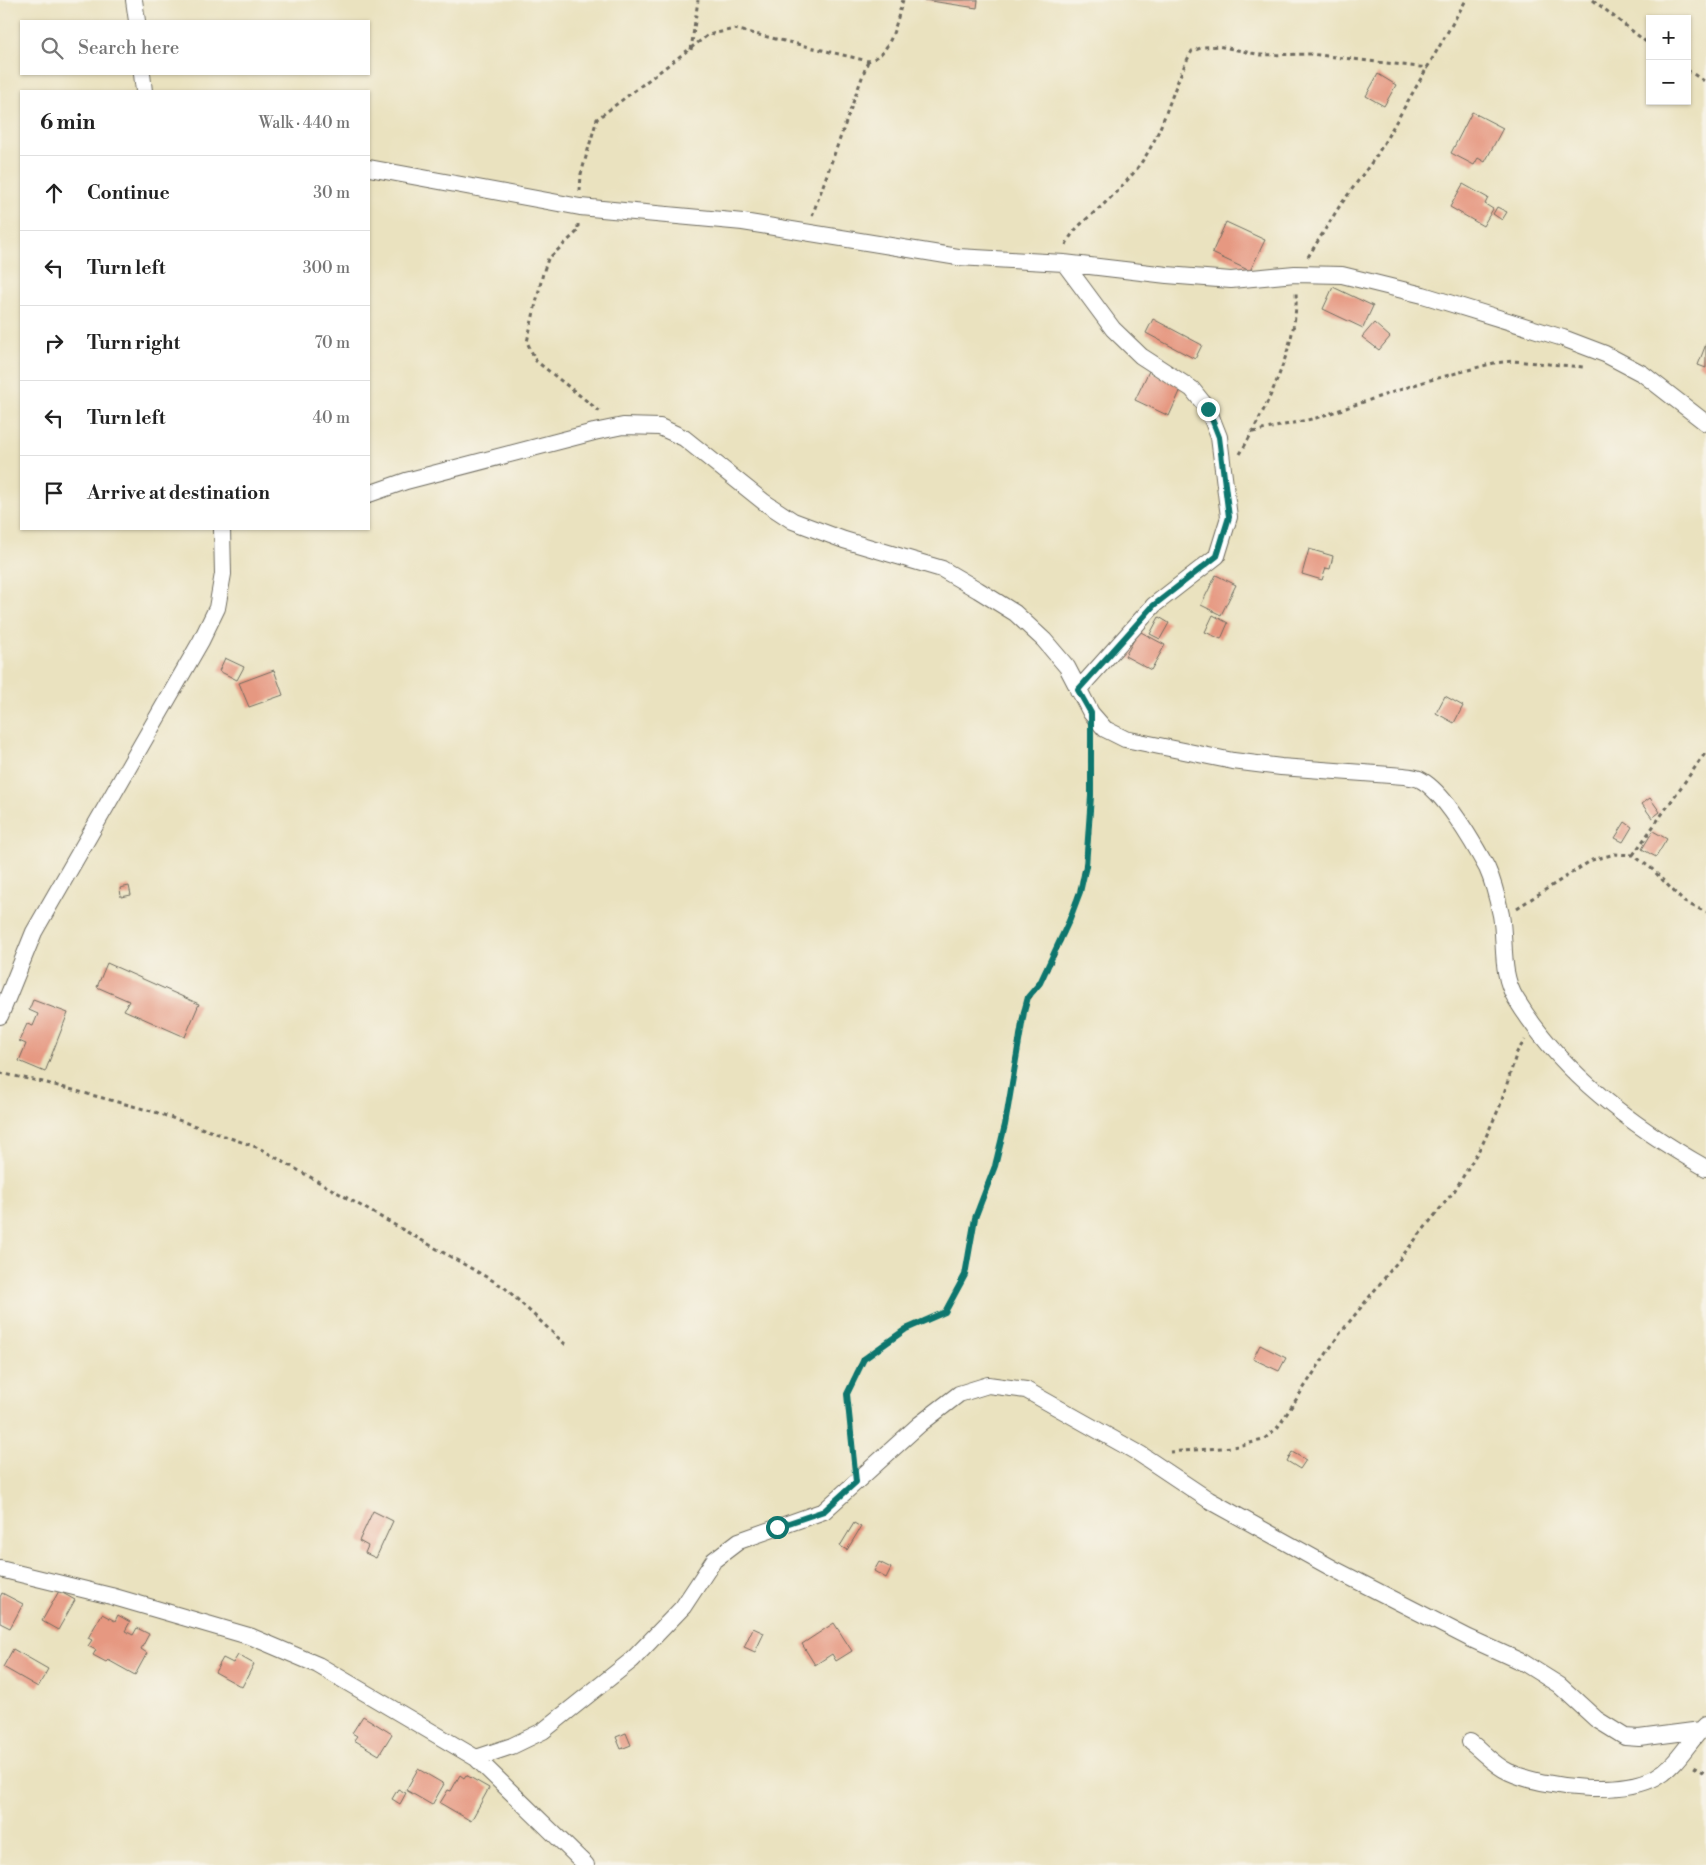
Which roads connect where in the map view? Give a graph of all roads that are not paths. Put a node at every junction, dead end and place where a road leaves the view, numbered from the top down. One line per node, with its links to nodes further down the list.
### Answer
1 (134, 0): 2 (street)
2 (137, 20)
3 (142, 75): 4 (street)
4 (144, 90)
5 (370, 168): 6 (street)
6 (1064, 263): 7 (street); 10 (street)
7 (1706, 423)
8 (370, 494): 10 (street)
9 (222, 530): 11 (street)
10 (1078, 690): 12 (street)
11 (0, 1016)
12 (1706, 1168)
13 (0, 1569): 16 (street)
14 (1704, 1728): 15 (street); 16 (street)
15 (1470, 1742)
16 (476, 1758): 17 (street)
17 (586, 1865)

